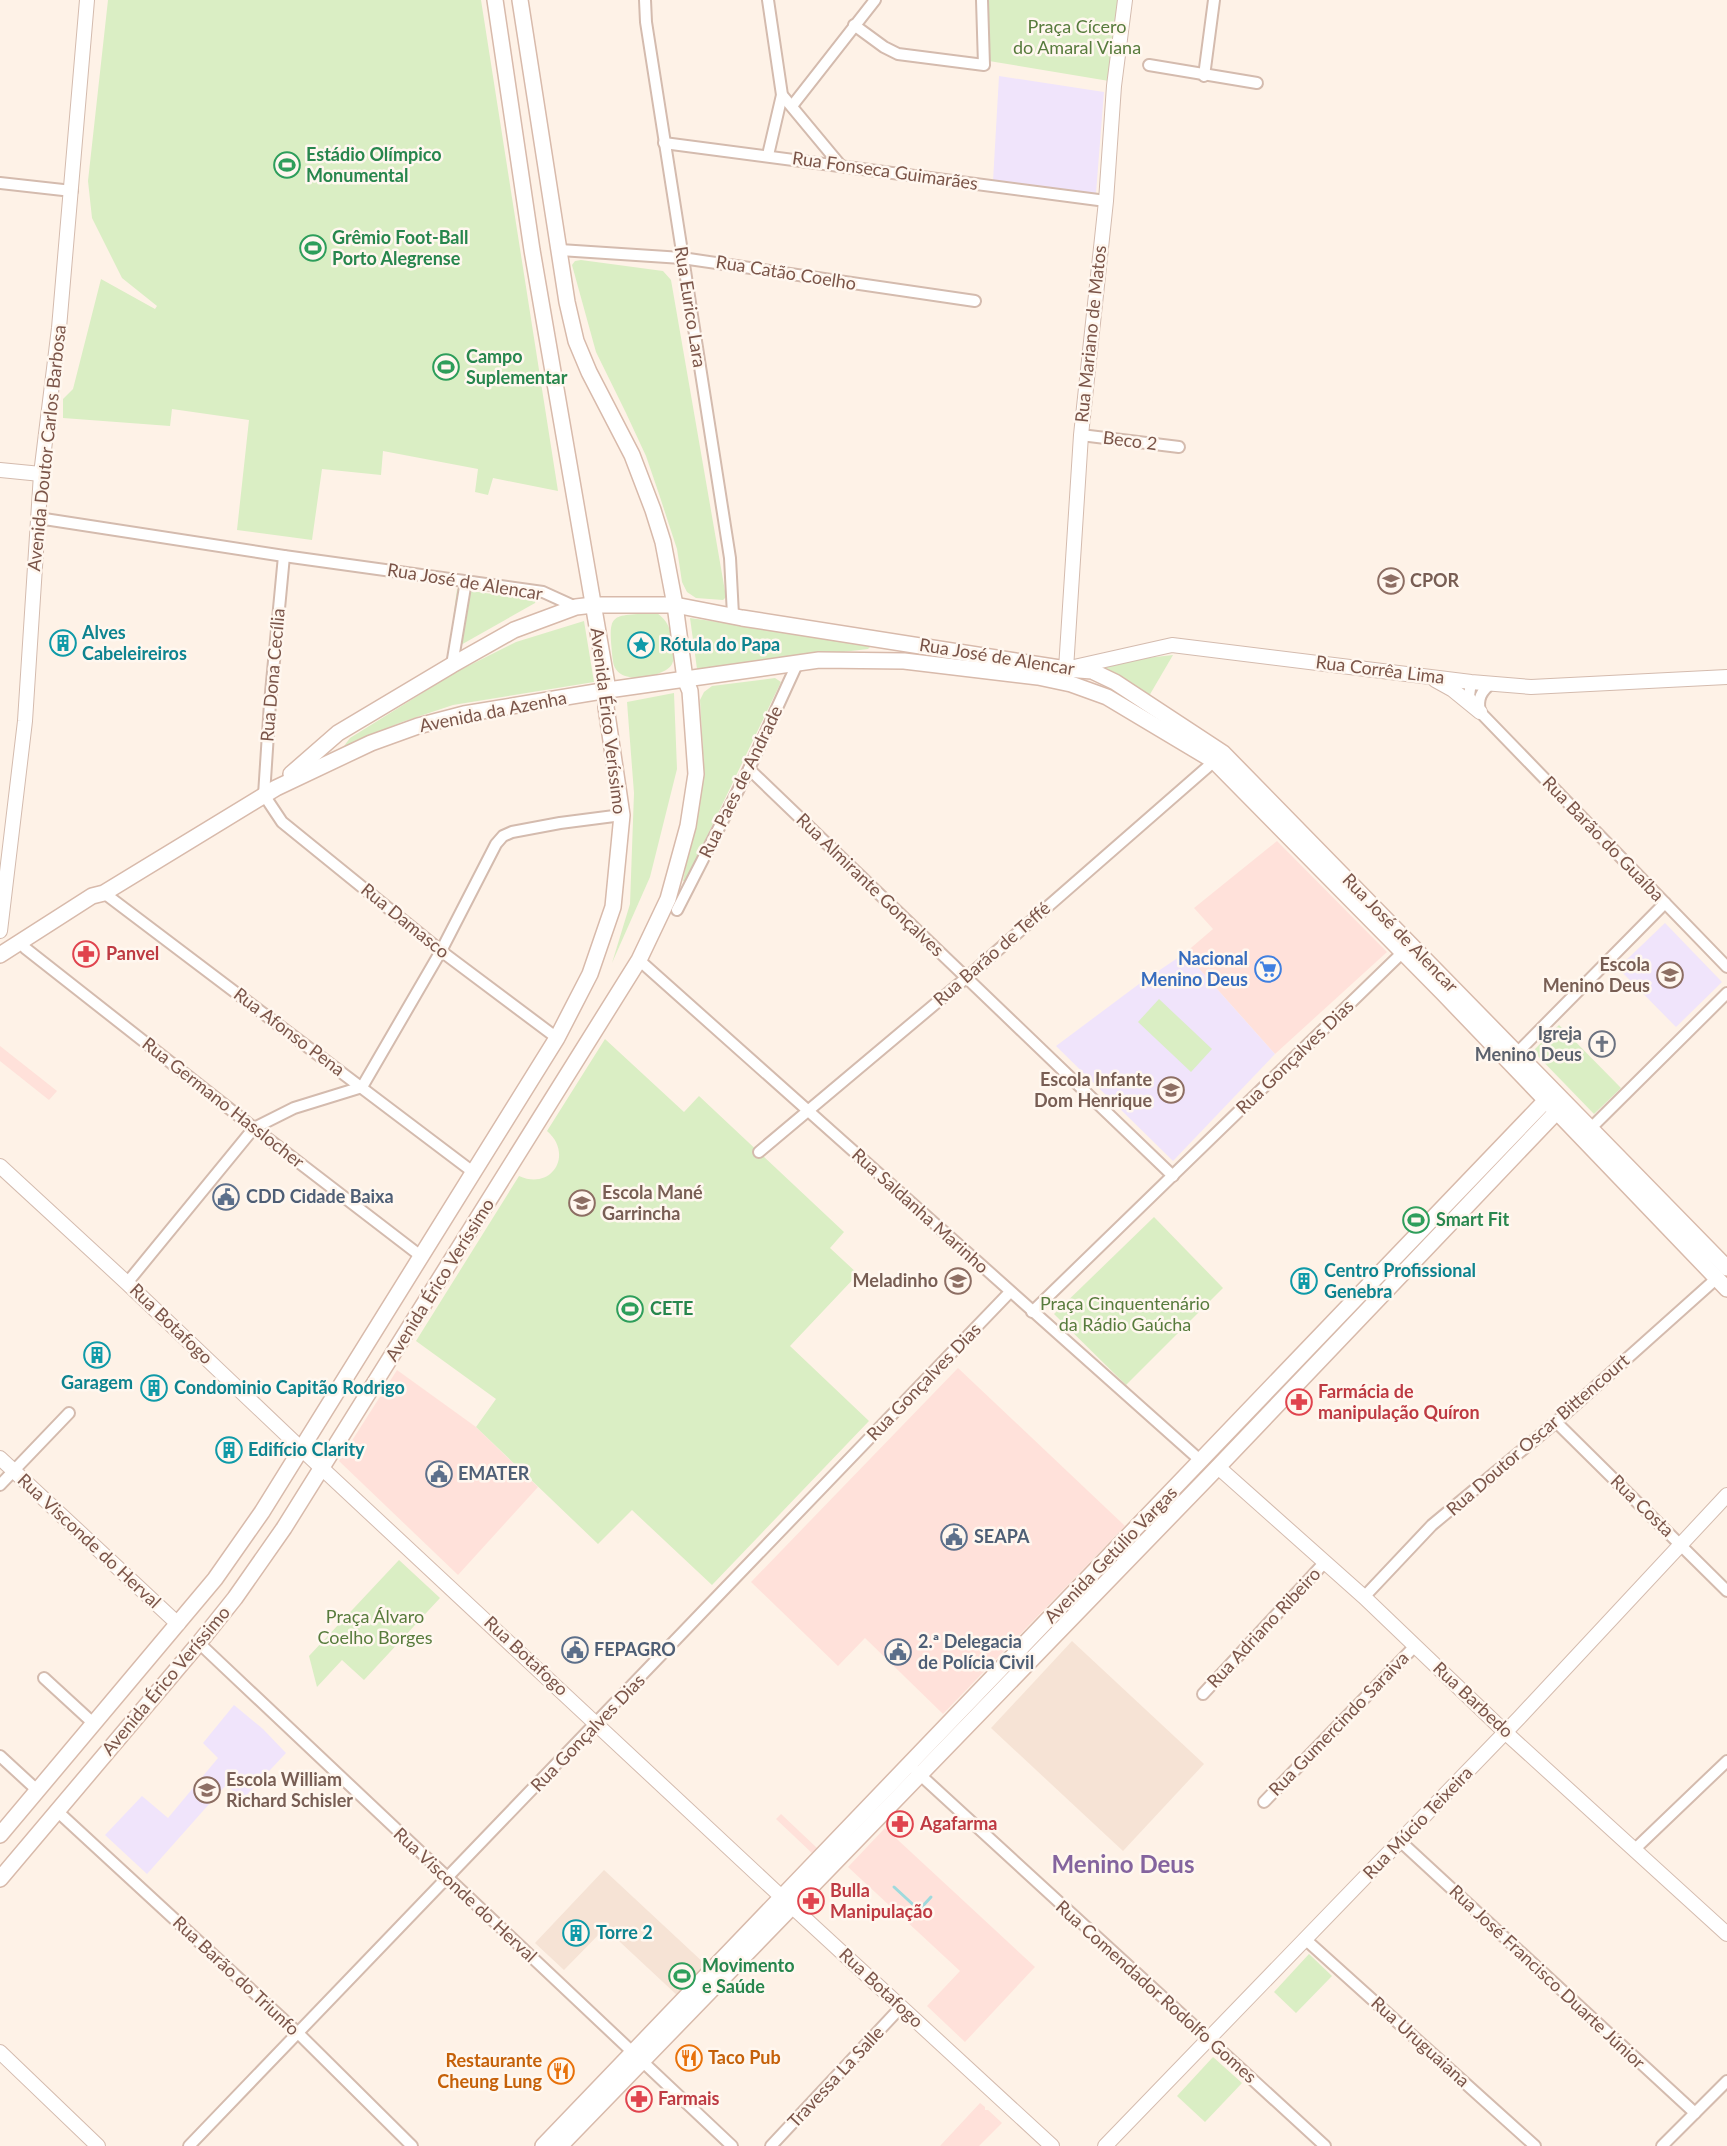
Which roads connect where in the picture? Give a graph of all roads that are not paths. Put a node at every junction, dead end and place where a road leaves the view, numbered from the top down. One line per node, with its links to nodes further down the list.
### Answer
1 (87, 0): 20 (street, Avenida Doutor Carlos Barbosa)
2 (495, 0): 32 (main road, Avenida Érico Veríssimo)
3 (520, 0): 22 (main road, Avenida Érico Veríssimo)
4 (645, 0): 16 (street, Rua Eurico Lara)
5 (768, 0): 14 (street)
6 (875, 0): 10 (street)
7 (982, 0): 10 (street)
8 (1125, 0): 21 (street, Rua Mariano de Matos)
9 (1214, 0): 12 (street)
10 (854, 25): 15 (street)
11 (1149, 65): 12 (street)
12 (1204, 75): 13 (street)
13 (1257, 83)
14 (782, 94): 15 (street); 17 (street)
15 (792, 106): 18 (street)
16 (664, 142): 17 (street, Rua Fonseca Guimarães); 23 (street, Rua Eurico Lara)
17 (768, 155): 18 (street, Rua Fonseca Guimarães)
18 (841, 166): 21 (street, Rua Fonseca Guimarães)
19 (0, 183): 20 (street)
20 (72, 191): 28 (street, Avenida Doutor Carlos Barbosa)
21 (1106, 201): 25 (street, Rua Mariano de Matos)
22 (560, 250): 23 (street, Rua Catão Coelho); 33 (main road, Avenida Érico Veríssimo)
23 (682, 258): 24 (street, Rua Catão Coelho); 35 (street, Rua Eurico Lara)
24 (975, 302)
25 (1081, 435): 26 (street, Beco 2); 38 (street, Rua Mariano de Matos)
26 (1179, 447)
27 (0, 470): 28 (street)
28 (41, 474): 29 (street, Avenida Doutor Carlos Barbosa)
29 (38, 518): 30 (street, Rua José de Alencar); 57 (street, Avenida Doutor Carlos Barbosa)
30 (284, 556): 31 (street, Rua José de Alencar); 49 (street, Rua Dona Cecília)
31 (466, 581): 34 (street, Rua José de Alencar); 37 (street)
32 (593, 605): 33 (main road, Rua José de Alencar); 34 (main road, Rua José de Alencar); 45 (main road, Avenida Érico Veríssimo)
33 (675, 605): 35 (main road, Rua José de Alencar); 42 (main road, Avenida Érico Veríssimo)
34 (576, 607): 37 (main road, Avenida da Azenha)
35 (733, 615): 38 (main road, Rua José de Alencar)
36 (798, 662): 40 (main road, Rua José de Alencar); 42 (main road, Rua José de Alencar); 48 (street, Rua Paes de Andrade)
37 (452, 665): 49 (main road, Avenida da Azenha)
38 (1066, 669): 39 (street, Rua Corrêa Lima); 40 (street, Rua Corrêa Lima); 47 (main road, Rua José de Alencar)
39 (1422, 676): 43 (street, Rua Corrêa Lima); 46 (street)
40 (1038, 677): 47 (main road, Rua José de Alencar)
41 (1727, 677): 44 (street, Rua Corrêa Lima)
42 (685, 679): 45 (main road, Avenida da Azenha); 54 (main road, Avenida Érico Veríssimo)
43 (1472, 682): 44 (street, Rua Corrêa Lima); 46 (street, Rua Barão do Guaíba)
44 (1492, 683): 46 (street)
45 (608, 690): 49 (main road, Avenida da Azenha); 50 (main road, Avenida Érico Veríssimo)
46 (1480, 712): 55 (street, Rua Barão do Guaíba)
47 (1219, 757): 51 (main road, Rua José de Alencar); 52 (main road, Rua José de Alencar); 66 (street, Rua Barão de Teffé)
48 (749, 769): 54 (street, Rua Paes de Andrade); 66 (street, Rua Almirante Gonçalves)
49 (270, 791): 53 (main road, Avenida da Azenha); 59 (street, Rua Damasco)
50 (622, 815): 59 (street); 68 (main road, Avenida Érico Veríssimo)
51 (1291, 837): 52 (main road); 60 (main road, Rua José de Alencar)
52 (1325, 856): 56 (main road, Rua José de Alencar)
53 (104, 893): 58 (main road, Avenida da Azenha); 61 (main road, Avenida da Azenha); 71 (street, Rua Afonso Pena)
54 (676, 903): 62 (main road, Avenida Érico Veríssimo)
55 (1665, 903): 65 (street, Rua Barão do Guaíba); 70 (street)
56 (1395, 928): 60 (main road); 63 (main road, Rua José de Alencar)
57 (0, 931)
58 (26, 948): 64 (main road, Avenida da Azenha); 74 (street, Rua Germano Hasslocher)
59 (441, 951): 68 (street, Rua Damasco); 71 (street)
60 (1403, 952): 63 (main road); 69 (main road, Rua José de Alencar); 79 (street, Rua Gonçalves Dias)
61 (0, 955)
62 (639, 960): 73 (street, Rua Saldanha Marinho); 91 (main road, Avenida Érico Veríssimo)
63 (1429, 963): 70 (main road, Rua José de Alencar)
64 (0, 964)
65 (1727, 967)
66 (966, 978): 73 (street, Rua Barão de Teffé); 79 (street, Rua Almirante Gonçalves)
67 (1727, 993): 75 (street)
68 (557, 1038): 78 (main road, Avenida Érico Veríssimo)
69 (1490, 1042): 70 (street); 72 (main road, Rua José de Alencar)
70 (1516, 1054): 72 (main road, Rua José de Alencar)
71 (362, 1087): 74 (street); 78 (street, Rua Afonso Pena)
72 (1556, 1102): 75 (main road, Rua José de Alencar); 81 (main road, Rua José de Alencar); 89 (main road, Avenida Getúlio Vargas); 90 (main road, Avenida Getúlio Vargas)
73 (808, 1111): 76 (street, Rua Barão de Teffé); 83 (street, Rua Saldanha Marinho)
74 (254, 1128): 80 (street, Rua Germano Hasslocher); 82 (street)
75 (1591, 1128): 81 (main road, Rua José de Alencar)
76 (759, 1152)
77 (0, 1166): 82 (street, Rua Botafogo)
78 (473, 1173): 80 (main road, Avenida Érico Veríssimo)
79 (1173, 1176): 84 (street, Rua Gonçalves Dias)
80 (422, 1257): 87 (main road, Avenida Érico Veríssimo)
81 (1724, 1278): 86 (street, Rua Doutor Oscar Bittencourt)
82 (128, 1283): 87 (street, Rua Botafogo)
83 (1010, 1292): 84 (street, Rua Saldanha Marinho); 104 (street, Rua Gonçalves Dias)
84 (1032, 1312): 89 (street, Rua Saldanha Marinho)
85 (69, 1413): 92 (street)
86 (1556, 1422): 95 (street, Rua Costa); 98 (street, Rua Doutor Oscar Bittencourt)
87 (302, 1449): 91 (street, Rua Botafogo); 99 (main road, Avenida Érico Veríssimo)
88 (0, 1458): 92 (street, Rua Visconde do Herval)
89 (1201, 1461): 90 (main road); 109 (main road, Avenida Getúlio Vargas)
90 (1218, 1467): 96 (street, Rua Barbedo); 109 (main road, Avenida Getúlio Vargas)
91 (323, 1468): 100 (main road, Avenida Érico Veríssimo); 104 (street, Rua Botafogo)
92 (14, 1471): 93 (street); 99 (street, Rua Visconde do Herval)
93 (0, 1485)
94 (1727, 1495): 95 (street, Rua Múcio Teixeira)
95 (1681, 1545): 97 (street, Rua Costa); 106 (street, Rua Múcio Teixeira)
96 (1325, 1562): 98 (street, Rua Barbedo); 103 (street, Rua Adriano Ribeiro)
97 (1727, 1591)
98 (1364, 1597): 101 (street, Rua Barbedo)
99 (178, 1624): 105 (main road, Avenida Érico Veríssimo)
100 (199, 1643): 112 (main road, Avenida Érico Veríssimo); 117 (street, Rua Visconde do Herval)
101 (1414, 1646): 106 (street, Rua Barbedo); 111 (street, Rua Gumercindo Saraiva)
102 (44, 1678): 105 (street)
103 (1203, 1694)
104 (597, 1723): 117 (street, Rua Gonçalves Dias); 118 (street, Rua Botafogo)
105 (93, 1724): 110 (main road, Avenida Érico Veríssimo)
106 (1505, 1732): 114 (street, Rua Múcio Teixeira); 115 (street, Rua Barbedo)
107 (0, 1756): 110 (street)
108 (1727, 1761): 115 (street)
109 (909, 1774): 118 (main road, Avenida Getúlio Vargas); 123 (street, Rua Comendador Rodolfo Gomes)
110 (37, 1790): 113 (main road, Avenida Érico Veríssimo)
111 (1264, 1802)
112 (56, 1810): 116 (main road, Avenida Érico Veríssimo); 122 (street, Rua Barão do Triunfo)
113 (0, 1835)
114 (1400, 1841): 120 (street, Rua Múcio Teixeira); 127 (street, Rua José Francisco Duarte Júnior)
115 (1635, 1850): 119 (street, Rua Barbedo)
116 (0, 1879)
117 (447, 1879): 122 (street, Rua Gonçalves Dias); 125 (street, Rua Visconde do Herval)
118 (787, 1901): 121 (street, Rua Botafogo); 125 (main road, Avenida Getúlio Vargas)
119 (1727, 1934)
120 (1305, 1939): 123 (street, Rua Múcio Teixeira); 138 (street, Rua Uruguaiana)
121 (901, 2007): 134 (street, Travessa La Salle); 135 (street, Rua Botafogo)
122 (299, 2034): 129 (street, Rua Gonçalves Dias); 130 (street, Rua Barão do Triunfo)
123 (1208, 2040): 136 (street, Rua Múcio Teixeira); 137 (street, Rua Comendador Rodolfo Gomes)
124 (0, 2052): 128 (street)
125 (633, 2061): 131 (main road, Avenida Getúlio Vargas); 132 (main road, Avenida Getúlio Vargas); 133 (street, Rua Visconde do Herval)
126 (1727, 2081): 127 (street)
127 (1695, 2113): 139 (street)
128 (98, 2146)
129 (189, 2146)
130 (412, 2146)
131 (543, 2146)
132 (560, 2146)
133 (732, 2146)
134 (771, 2146)
135 (1052, 2146)
136 (1105, 2146)
137 (1325, 2146)
138 (1535, 2146)
139 (1662, 2146)

